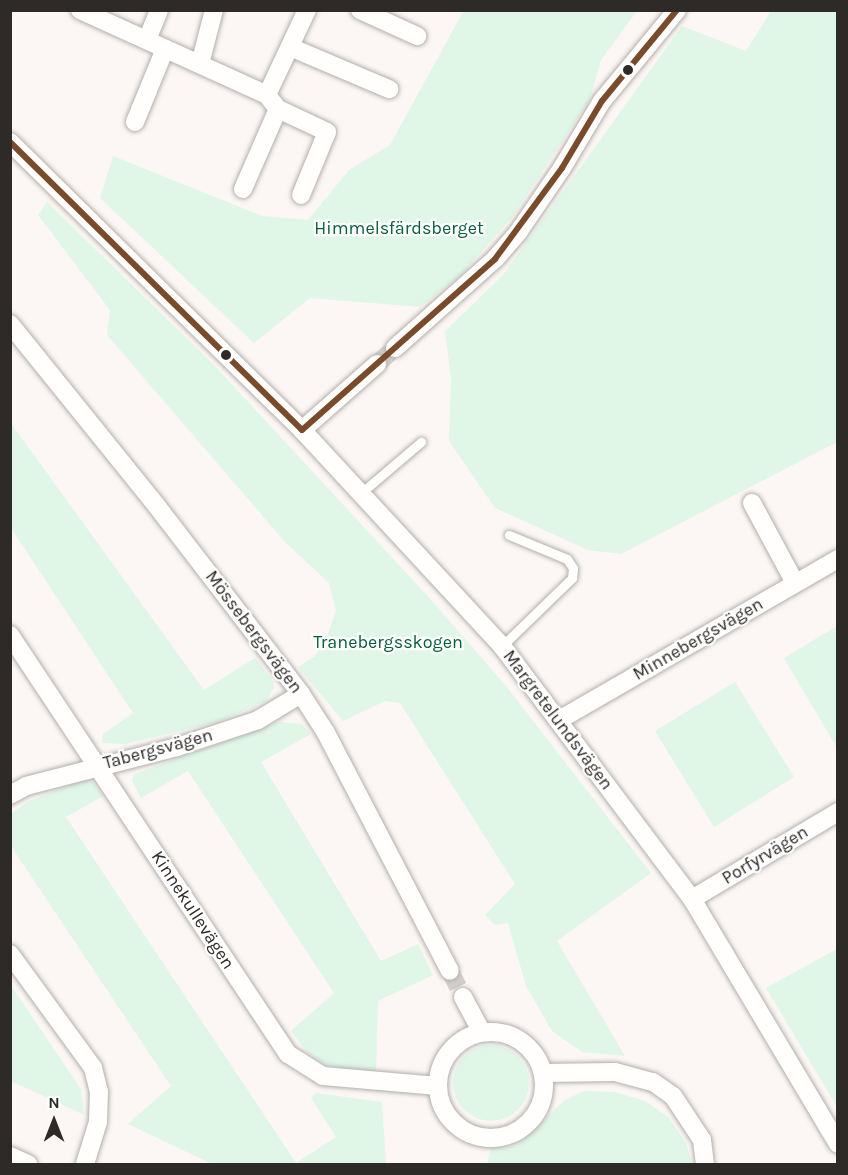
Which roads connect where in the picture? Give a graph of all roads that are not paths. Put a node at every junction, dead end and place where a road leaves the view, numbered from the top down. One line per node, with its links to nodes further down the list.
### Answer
1 (159, 10): 8 (street)
2 (214, 10): 11 (street)
3 (307, 10): 9 (street)
4 (360, 10): 7 (street)
5 (677, 10): 19 (street)
6 (83, 11): 8 (street)
7 (417, 36)
8 (147, 40): 10 (street)
9 (290, 47): 12 (street); 13 (street)
10 (165, 49): 11 (street); 14 (street)
11 (200, 64): 13 (street)
12 (389, 89)
13 (272, 102): 16 (street); 17 (street)
14 (135, 122)
15 (10, 142): 21 (street, Margretelundsvägen)
16 (243, 189)
17 (301, 195)
18 (10, 324): 30 (street, Mössebergsvägen)
19 (395, 348)
20 (377, 364): 21 (street)
21 (302, 430): 23 (street, Margretelundsvägen)
22 (421, 442): 23 (lane)
23 (361, 494): 29 (street, Margretelundsvägen)
24 (752, 503): 27 (street)
25 (509, 535): 29 (lane)
26 (837, 559): 27 (street, Minnebergsvägen)
27 (795, 584): 31 (street, Minnebergsvägen)
28 (10, 635): 32 (street, Kinnekullevägen)
29 (502, 646): 31 (street, Margretelundsvägen)
30 (301, 694): 32 (street, Tabergsvägen); 37 (street, Mössebergsvägen)
31 (559, 720): 35 (street, Margretelundsvägen)
32 (98, 765): 33 (street, Tabergsvägen); 41 (street, Kinnekullevägen)
33 (10, 795)
34 (837, 812): 35 (street, Porfyrvägen)
35 (692, 899): 42 (street, Margretelundsvägen)
36 (10, 954): 45 (street)
37 (450, 971)
38 (463, 997): 39 (street)
39 (482, 1032): 40 (street); 41 (street)
40 (544, 1073): 41 (street); 46 (street)
41 (438, 1086)
42 (837, 1144)
43 (10, 1156): 44 (street)
44 (28, 1164)
45 (85, 1164)
46 (705, 1164)

